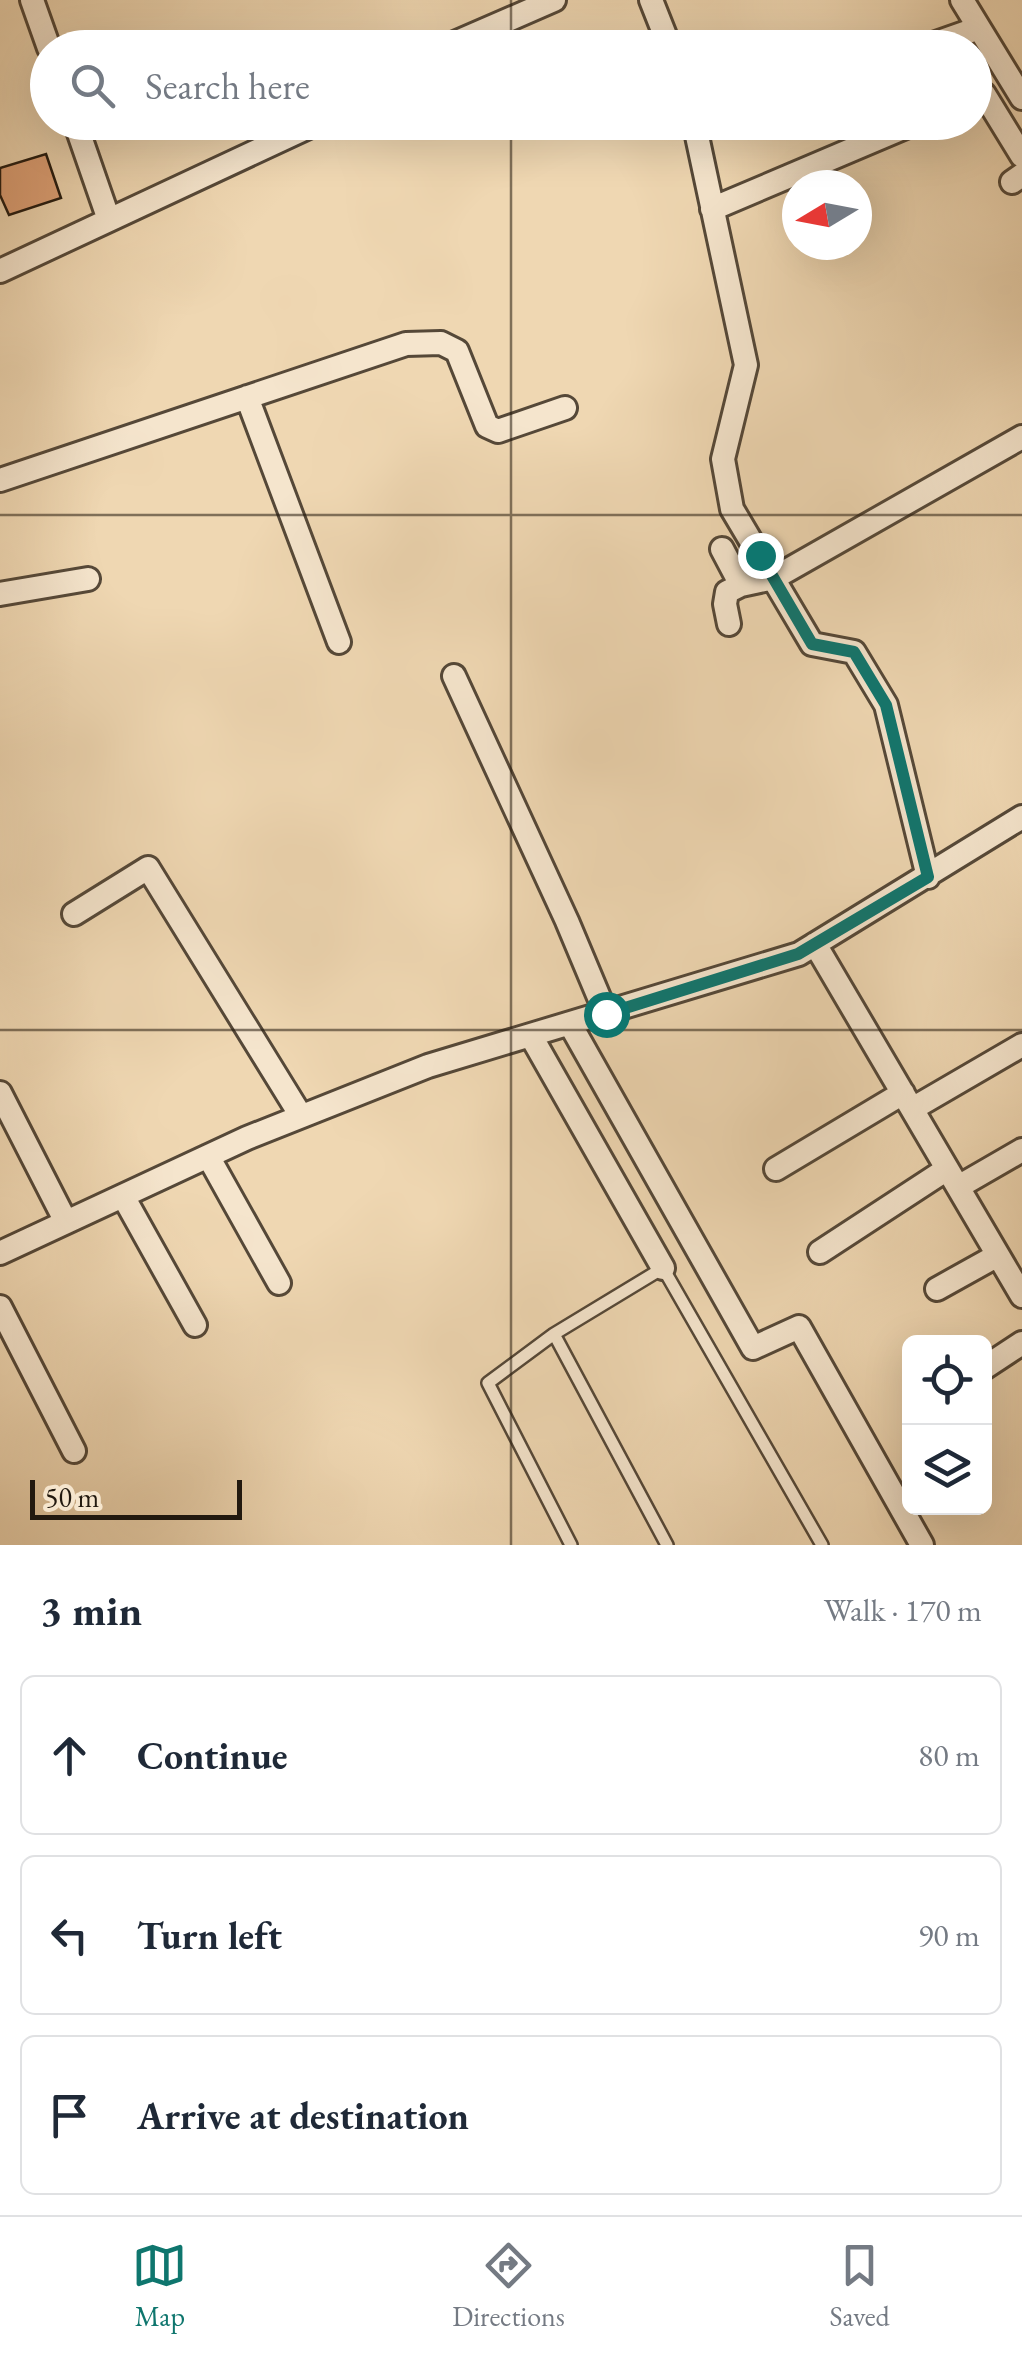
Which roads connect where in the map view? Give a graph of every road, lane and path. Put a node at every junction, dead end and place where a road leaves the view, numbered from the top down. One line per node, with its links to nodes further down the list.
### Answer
1 (32, 0): 6 (street)
2 (554, 0): 7 (street)
3 (652, 0): 8 (street)
4 (962, 0): 5 (street)
5 (980, 28): 9 (street)
6 (42, 30)
7 (485, 30)
8 (663, 30)
9 (974, 30)
10 (992, 48): 11 (street)
11 (1017, 89): 12 (street)
12 (992, 94)
13 (992, 114): 18 (street)
14 (81, 140): 20 (street)
15 (280, 140): 20 (street)
16 (698, 140): 19 (street)
17 (875, 140): 19 (street)
18 (1022, 156)
19 (712, 209): 27 (street)
20 (109, 220): 21 (street)
21 (0, 271)
22 (247, 397): 23 (street); 25 (street); 32 (street)
23 (565, 408)
24 (1022, 437): 27 (street)
25 (0, 480)
26 (722, 549): 29 (street)
27 (774, 578): 29 (street); 35 (street)
28 (88, 579): 30 (street)
29 (741, 585): 31 (street)
30 (0, 594)
31 (728, 624)
32 (338, 642)
33 (454, 676): 38 (street)
34 (1022, 817): 35 (street)
35 (928, 877): 37 (street)
36 (74, 914): 44 (street)
37 (815, 944): 38 (street); 43 (street)
38 (606, 1014): 39 (street)
39 (570, 1024): 40 (street); 67 (street)
40 (530, 1036): 44 (street); 54 (street)
41 (1022, 1045): 43 (street)
42 (0, 1093): 50 (street)
43 (908, 1101): 47 (street); 48 (street)
44 (302, 1116): 46 (street)
45 (1022, 1150): 48 (street)
46 (208, 1156): 49 (street); 55 (street)
47 (776, 1169)
48 (953, 1178): 51 (street); 53 (street)
49 (123, 1196): 50 (street); 59 (street)
50 (66, 1222): 52 (street)
51 (820, 1252)
52 (0, 1254)
53 (1007, 1255): 56 (street); 57 (street)
54 (662, 1268): 60 (lane); 66 (lane)
55 (279, 1283)
56 (938, 1289)
57 (1022, 1296)
58 (0, 1307): 63 (street)
59 (195, 1325)
60 (554, 1334): 64 (lane); 65 (lane)
61 (1022, 1343): 62 (street)
62 (992, 1363)
63 (74, 1451)
64 (571, 1545)
65 (667, 1545)
66 (822, 1545)
67 (922, 1545)

